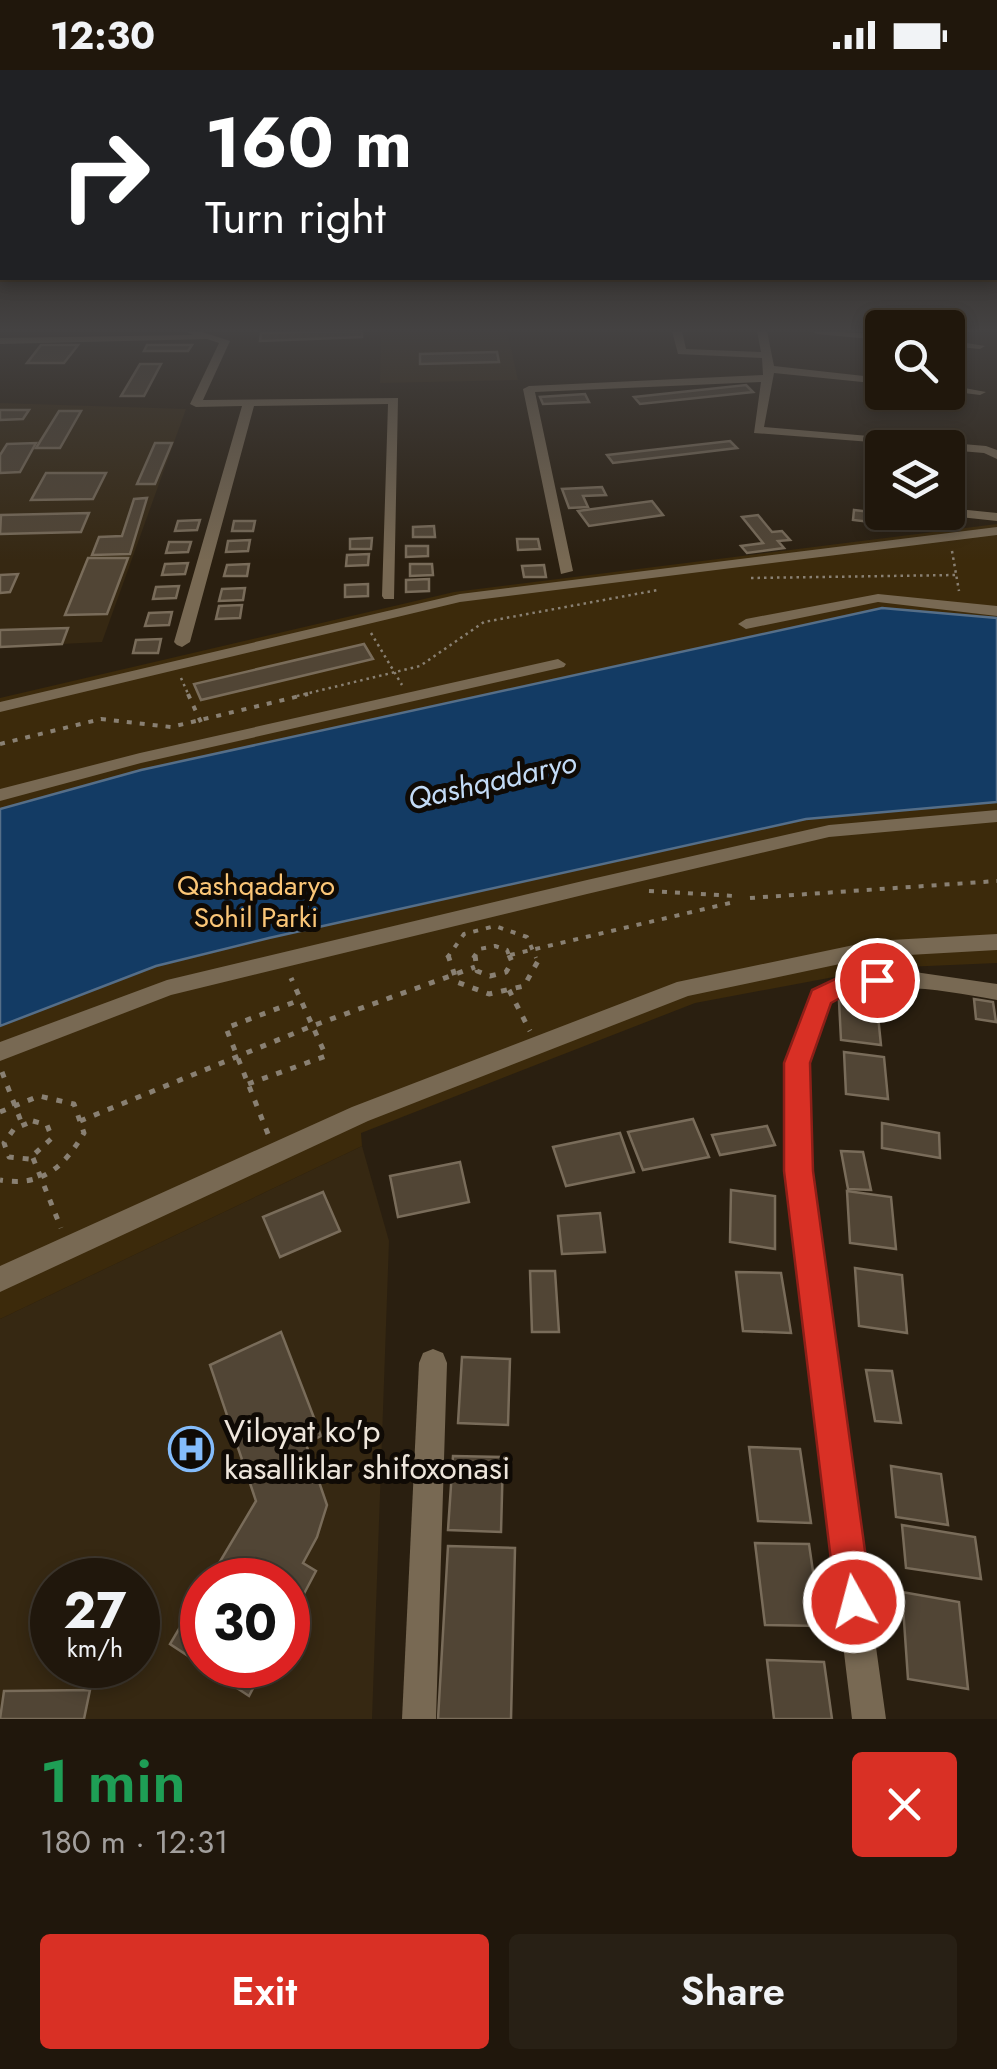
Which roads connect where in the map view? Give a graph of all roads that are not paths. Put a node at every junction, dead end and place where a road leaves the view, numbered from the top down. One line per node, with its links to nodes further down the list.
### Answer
1 (248, 408): 13 (street)
2 (394, 408): 10 (street)
3 (533, 408): 9 (street)
4 (762, 408): 5 (street)
5 (997, 455)
6 (965, 514): 7 (street)
7 (997, 517)
8 (997, 531): 15 (street)
9 (566, 571)
10 (389, 596)
11 (997, 611): 12 (street)
12 (746, 624)
13 (182, 642)
14 (558, 664): 16 (street)
15 (0, 708)
16 (0, 795)
17 (997, 816): 20 (street)
18 (997, 942): 21 (street)
19 (997, 992): 24 (street)
20 (0, 1052)
21 (0, 1279)
22 (433, 1363): 23 (street)
23 (419, 1719)
24 (869, 1719)

